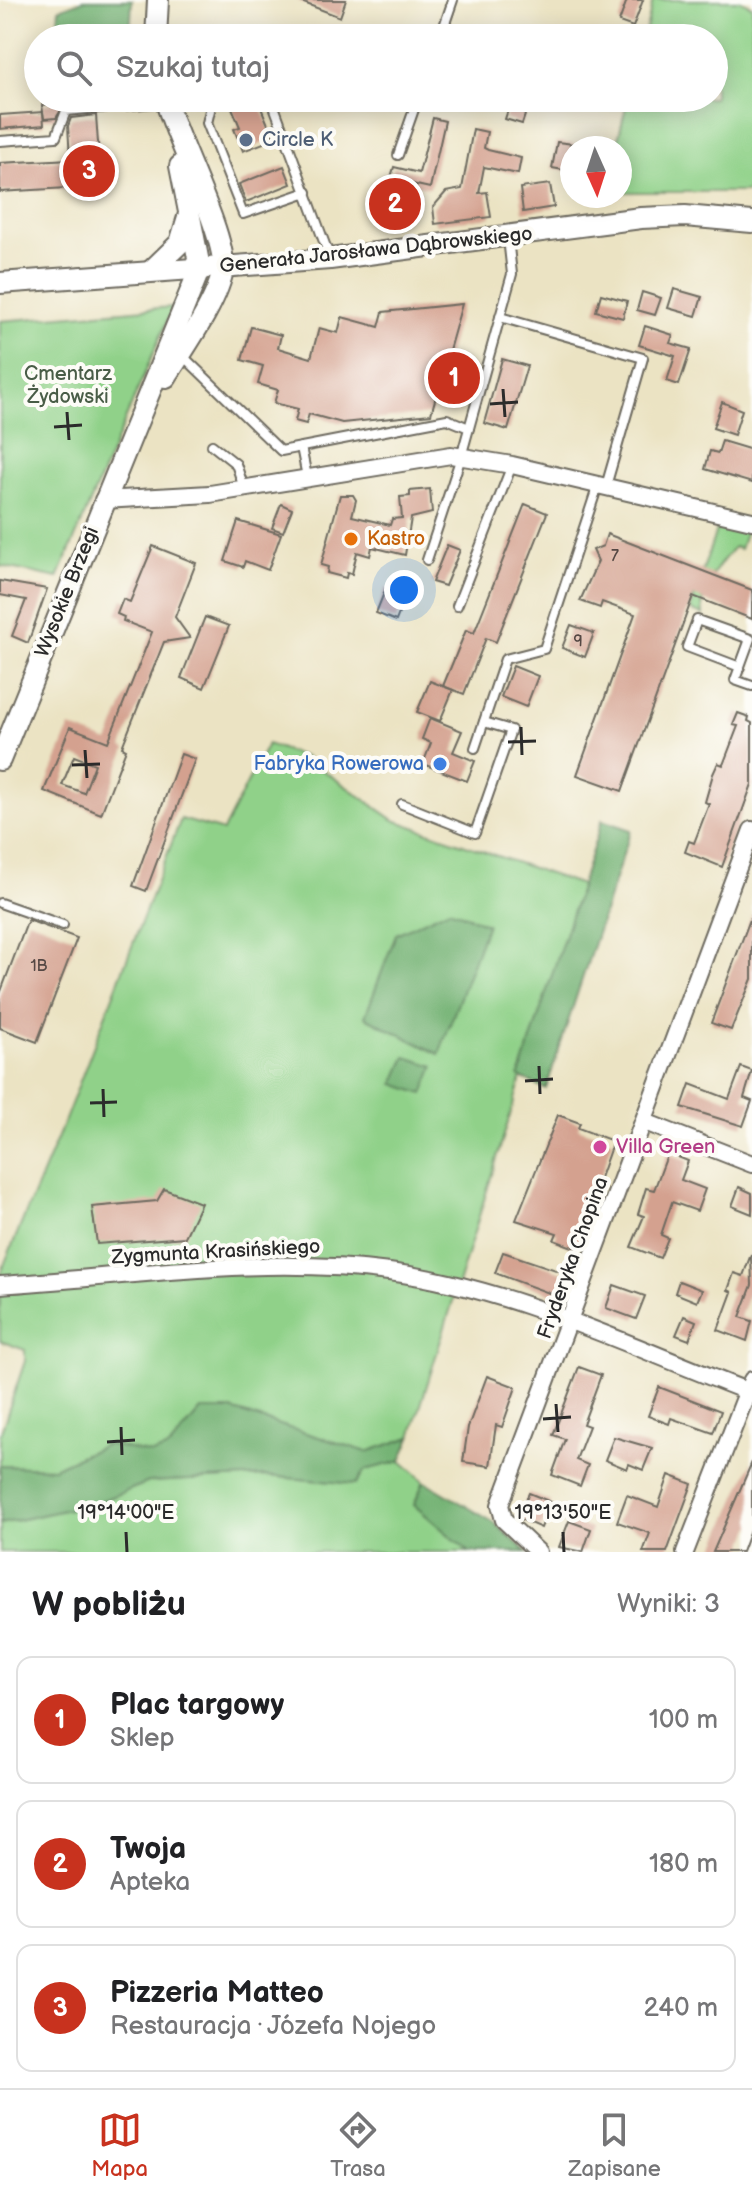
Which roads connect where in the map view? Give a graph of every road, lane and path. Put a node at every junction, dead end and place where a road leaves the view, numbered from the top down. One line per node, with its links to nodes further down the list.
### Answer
1 (158, 0): 3 (street)
2 (453, 0): 4 (lane)
3 (157, 24)
4 (445, 24)
5 (66, 112): 11 (lane)
6 (168, 112): 14 (street)
7 (169, 112): 18 (street)
8 (210, 112): 13 (lane)
9 (276, 112): 13 (lane)
10 (413, 112): 12 (lane)
11 (0, 141)
12 (398, 155)
13 (307, 192): 17 (lane)
14 (189, 213): 19 (street); 20 (street)
15 (752, 222): 16 (street, Generała Jarosława Dąbrowskiego)
16 (508, 237): 17 (street, Generała Jarosława Dąbrowskiego); 22 (lane)
17 (330, 259): 18 (street, Generała Jarosława Dąbrowskiego)
18 (223, 267): 19 (street, Generała Jarosława Dąbrowskiego); 23 (street, Wysokie Brzegi)
19 (200, 268): 20 (street, Generała Jarosława Dąbrowskiego); 24 (street, Wysokie Brzegi)
20 (151, 271): 21 (street, Generała Jarosława Dąbrowskiego)
21 (0, 283)
22 (500, 317): 25 (lane); 31 (lane)
23 (181, 353): 24 (street, Wysokie Brzegi); 27 (lane)
24 (137, 425): 33 (street, Wysokie Brzegi)
25 (469, 428): 27 (lane); 28 (lane)
26 (212, 445): 32 (lane)
27 (301, 447): 30 (lane)
28 (461, 457): 29 (street); 30 (street); 35 (lane)
29 (512, 465): 31 (street); 36 (lane)
30 (307, 477): 32 (street)
31 (602, 485): 34 (street); 39 (lane)
32 (244, 488): 33 (street)
33 (103, 500): 41 (street, Wysokie Brzegi)
34 (752, 521)
35 (427, 560)
36 (457, 606)
37 (740, 667): 37 (lane); 38 (lane)
38 (752, 686)
39 (484, 722): 40 (lane); 42 (lane)
40 (475, 748)
41 (0, 760)
42 (402, 804)
43 (752, 830): 44 (street, Fryderyka Chopina)
44 (735, 873): 45 (street); 48 (street, Fryderyka Chopina)
45 (752, 879)
46 (0, 903): 47 (lane)
47 (63, 925)
48 (645, 1122): 49 (street); 51 (street, Fryderyka Chopina)
49 (752, 1164)
50 (0, 1285): 51 (street, Zygmunta Krasińskiego)
51 (571, 1323): 52 (street, Zygmunta Krasińskiego); 53 (street, Fryderyka Chopina)
52 (751, 1388): 54 (street)
53 (538, 1552)
54 (685, 1552)

